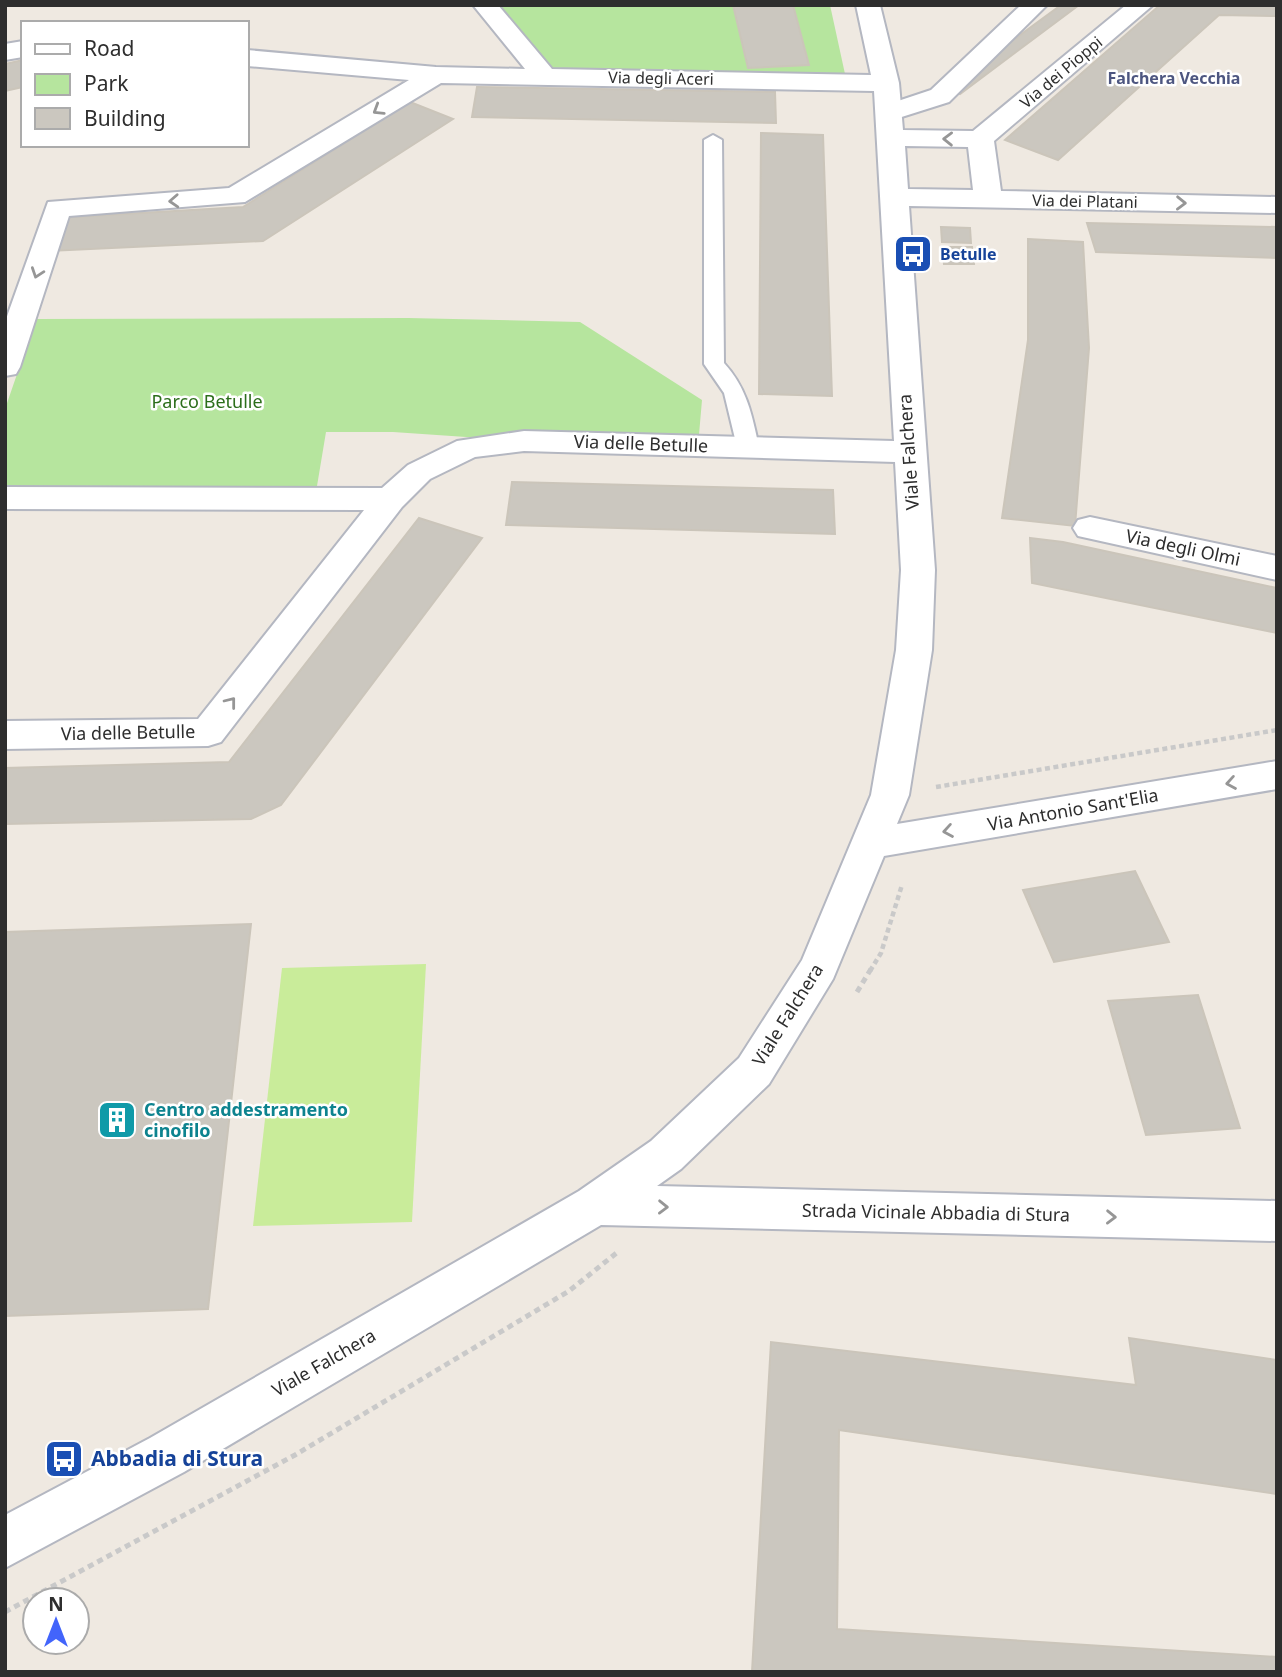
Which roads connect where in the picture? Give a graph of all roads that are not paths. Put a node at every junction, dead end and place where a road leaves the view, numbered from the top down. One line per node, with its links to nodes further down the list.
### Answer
1 (485, 5): 5 (street)
2 (868, 5): 10 (street, Viale Falchera)
3 (1035, 5): 10 (street)
4 (1141, 5): 11 (street, Via dei Pioppi)
5 (519, 46): 8 (street); 9 (street)
6 (248, 58): 7 (street, Via degli Aceri)
7 (436, 75): 8 (street, Via degli Aceri); 16 (street, one-way to 16)
8 (481, 75): 9 (street, Via degli Aceri)
9 (544, 76): 10 (street, Via degli Aceri)
10 (889, 112): 11 (street, Via degli Aceri, one-way to 10); 13 (street, Viale Falchera)
11 (980, 139): 14 (street)
12 (713, 141): 17 (lane)
13 (893, 197): 14 (street, Via dei Platani); 18 (street, Viale Falchera)
14 (988, 199): 15 (street, Via dei Platani, one-way to 15)
15 (1277, 205)
16 (5, 367)
17 (748, 447): 18 (street, Via delle Betulle); 20 (street, Via delle Betulle)
18 (909, 452): 25 (street, Viale Falchera)
19 (5, 498): 20 (street)
20 (390, 499): 23 (street, Via delle Betulle, one-way to 20)
21 (1090, 528): 22 (street, Via degli Olmi)
22 (1277, 568)
23 (5, 735)
24 (1277, 775): 25 (street, Via Antonio Sant'Elia, one-way to 25)
25 (869, 844): 26 (street, Viale Falchera)
26 (595, 1205): 27 (street, Strada Vicinale Abbadia di Stura, one-way to 27); 28 (street, Viale Falchera)
27 (1277, 1221)
28 (5, 1543)

